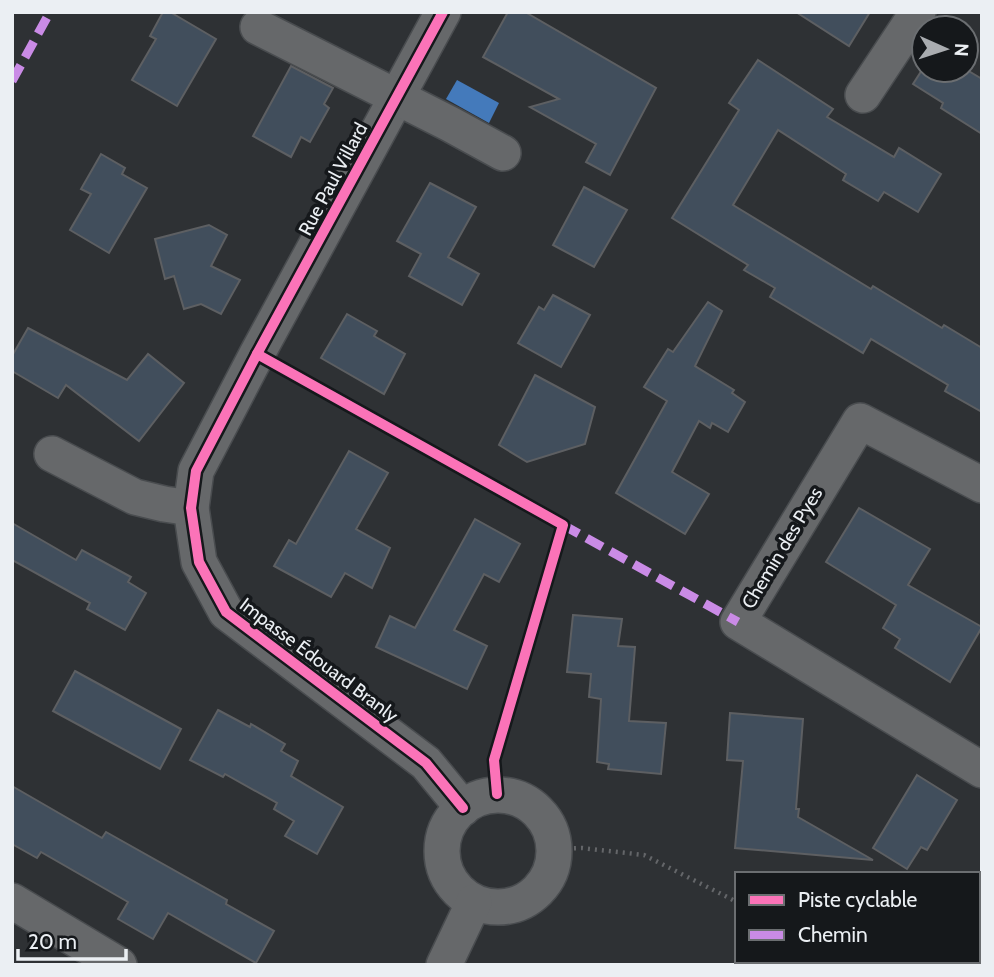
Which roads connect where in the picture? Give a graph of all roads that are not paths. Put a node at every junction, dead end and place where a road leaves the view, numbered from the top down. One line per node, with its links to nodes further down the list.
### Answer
1 (443, 12): 5 (street, Rue Paul Villard)
2 (918, 12): 4 (street)
3 (258, 27): 5 (street)
4 (863, 95)
5 (397, 97): 6 (street); 7 (street, Rue Paul Villard)
6 (503, 153)
7 (253, 362): 10 (street, Impasse Édouard Branly)
8 (52, 454): 10 (street)
9 (982, 485): 11 (street, Chemin des Pyes)
10 (191, 508): 12 (street, Impasse Édouard Branly)
11 (982, 770)
12 (464, 808): 14 (street); 14 (street)
13 (12, 901): 15 (street)
14 (474, 902): 16 (street)
15 (119, 965)
16 (444, 965)

